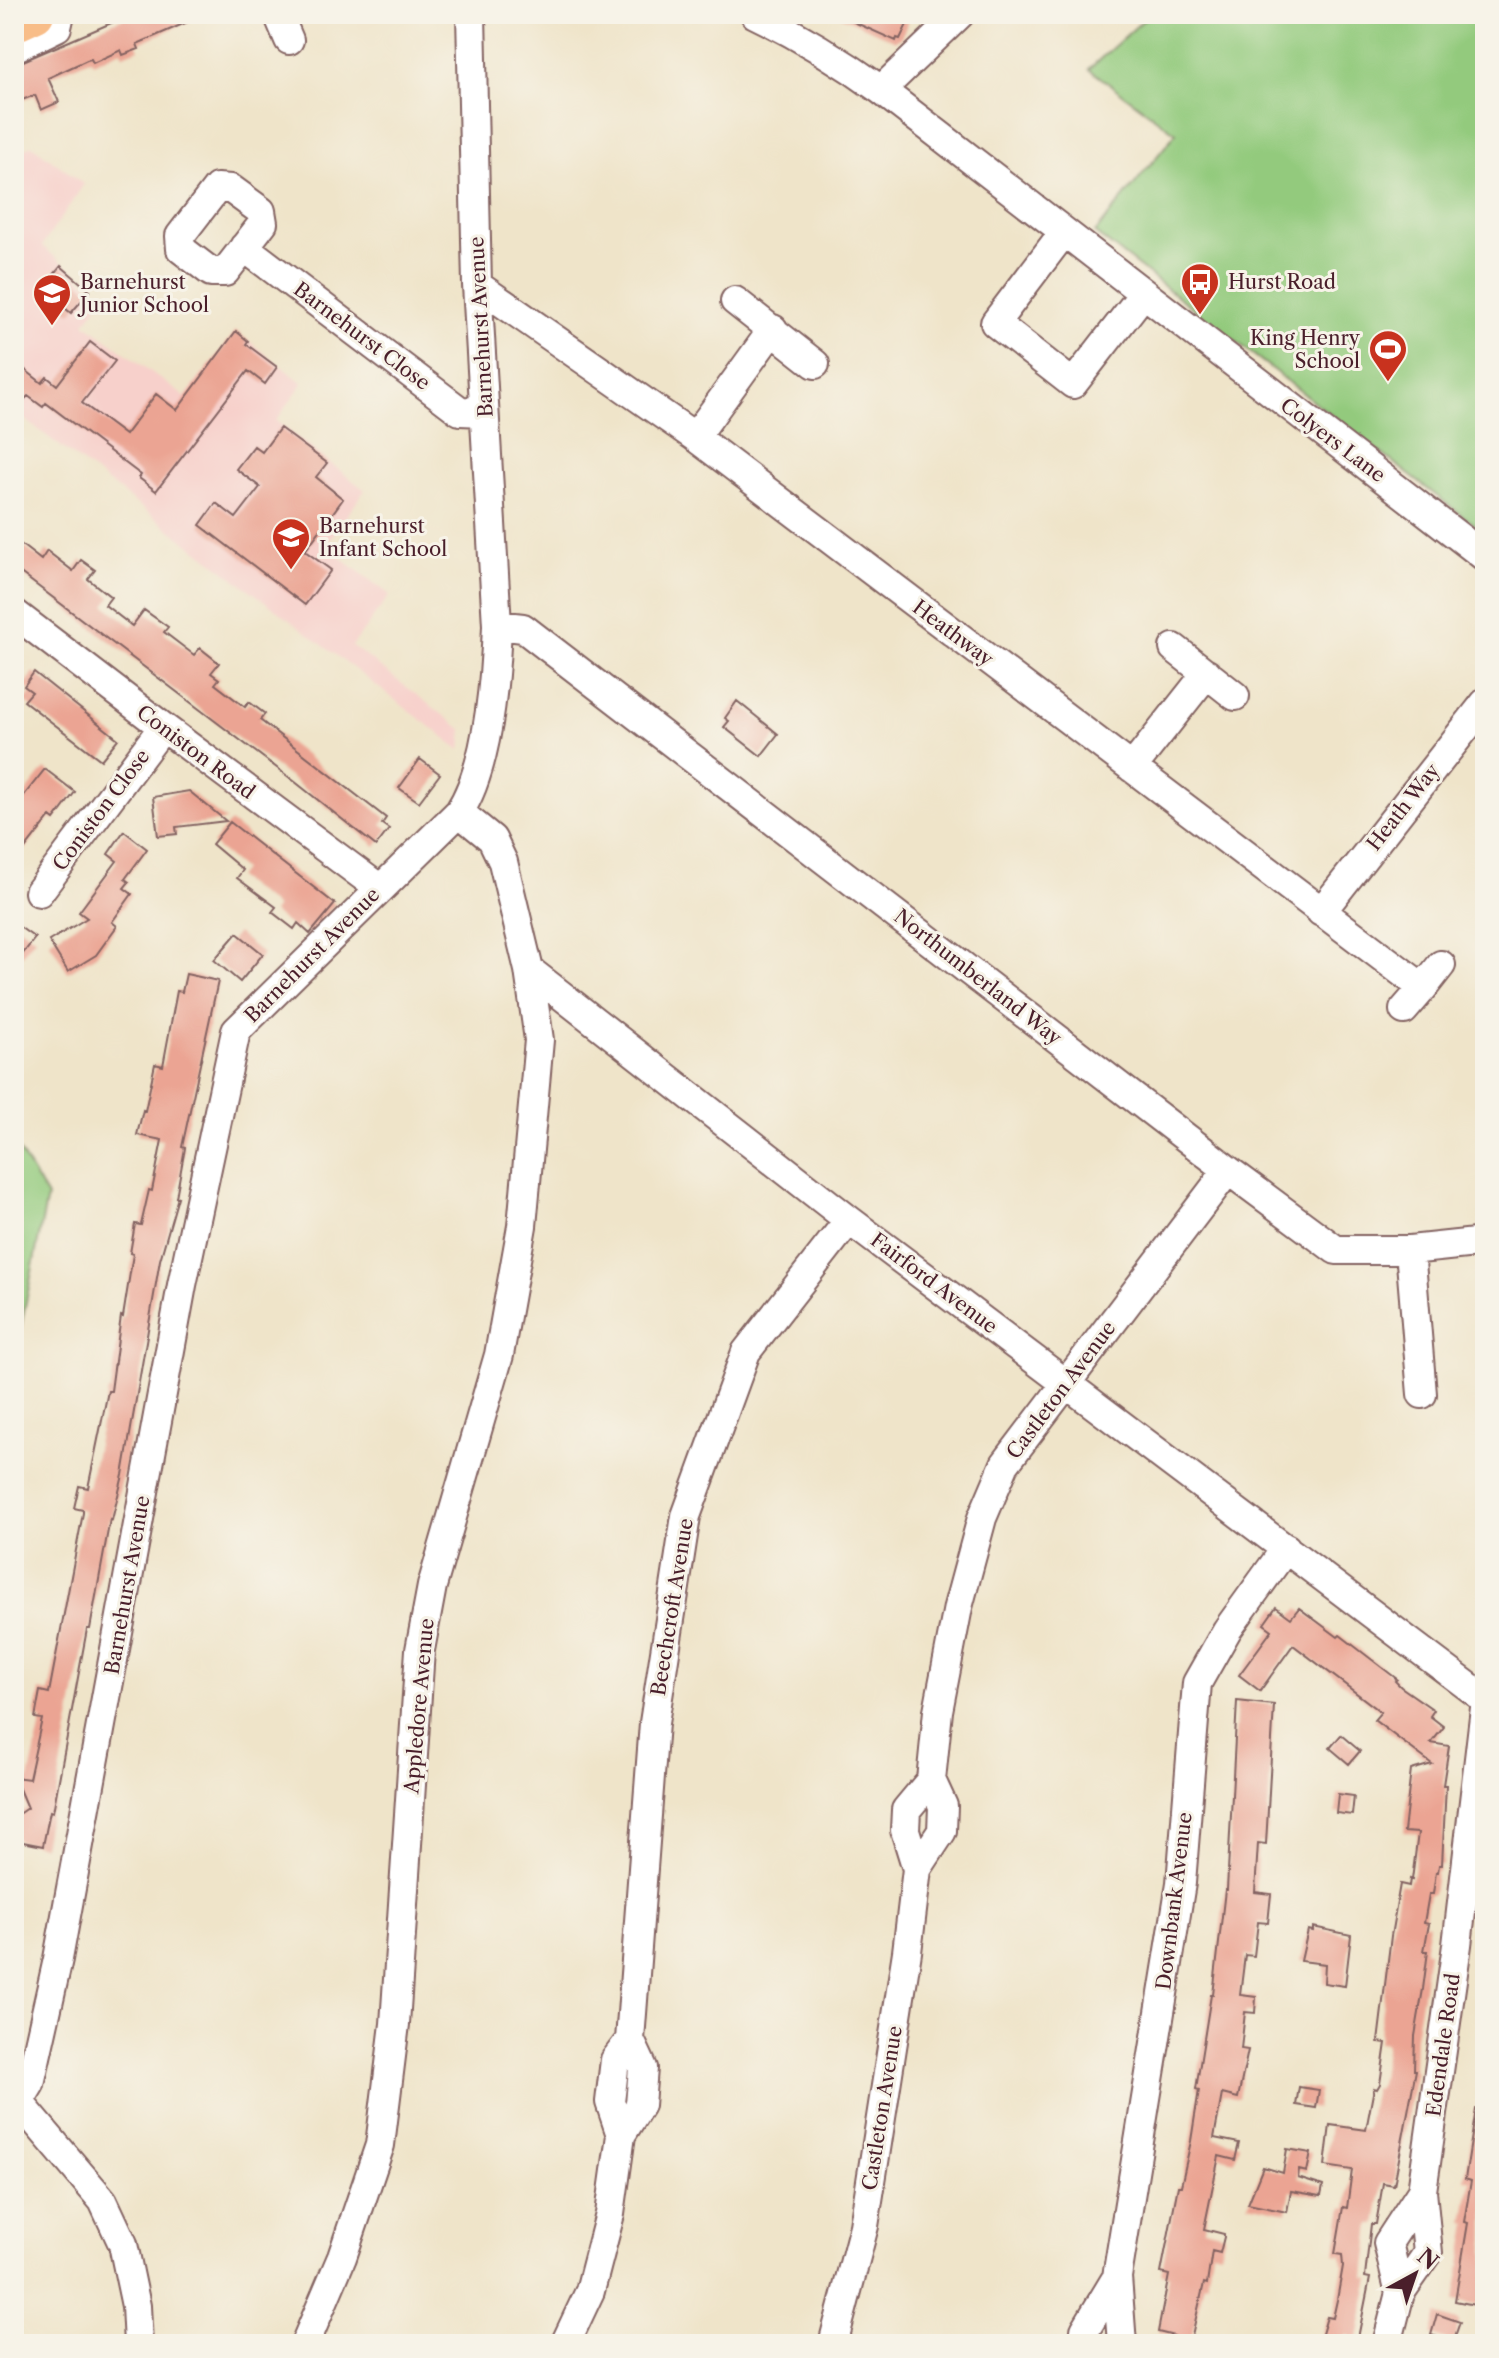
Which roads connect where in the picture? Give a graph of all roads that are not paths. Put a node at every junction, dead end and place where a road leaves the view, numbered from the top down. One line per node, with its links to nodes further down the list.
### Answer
1 (36, 14): 7 (main road)
2 (60, 14): 9 (street)
3 (278, 14): 8 (street)
4 (471, 14): 13 (street, Barnehurst Avenue)
5 (755, 14): 10 (street, Colyers Lane)
6 (960, 14): 10 (street)
7 (14, 24)
8 (289, 40)
9 (14, 48)
10 (881, 90): 11 (street, Colyers Lane)
11 (1064, 232): 14 (street, Colyers Lane); 14 (street)
12 (244, 247): 18 (street, Barnehurst Close)
13 (477, 285): 18 (street, Barnehurst Avenue); 19 (street, Heathway)
14 (1143, 294): 20 (street, Colyers Lane)
15 (735, 301): 16 (street)
16 (773, 329): 17 (street); 19 (street)
17 (815, 364)
18 (484, 412): 22 (street, Barnehurst Avenue)
19 (695, 437): 28 (street, Heathway)
20 (1485, 557)
21 (14, 613): 27 (street, Coniston Road)
22 (497, 625): 29 (street, Barnehurst Avenue); 37 (street, Northumberland Way)
23 (1174, 648): 24 (street)
24 (1207, 673): 25 (street); 28 (street)
25 (1235, 696)
26 (1485, 703): 32 (street, Heath Way)
27 (163, 727): 30 (street, Coniston Road); 31 (street, Coniston Close)
28 (1132, 768): 32 (street, Heathway)
29 (459, 812): 30 (street, Barnehurst Avenue); 34 (street)
30 (379, 888): 46 (street, Barnehurst Avenue)
31 (39, 892)
32 (1321, 912): 35 (street, Heathway)
33 (1441, 965): 35 (street)
34 (529, 970): 38 (street, Fairford Avenue); 51 (street, Appledore Avenue)
35 (1423, 988): 36 (street)
36 (1404, 1010)
37 (1228, 1170): 40 (street, Northumberland Way); 41 (street, Castleton Avenue)
38 (849, 1220): 41 (street, Fairford Avenue); 52 (street, Beechcroft Avenue)
39 (1485, 1242): 40 (street, Northumberland Way)
40 (1410, 1250): 42 (street)
41 (1066, 1382): 43 (street, Fairford Avenue); 53 (street, Castleton Avenue)
42 (1422, 1394)
43 (1286, 1548): 44 (street, Fairford Avenue); 48 (street, Downbank Avenue)
44 (1485, 1699)
45 (1485, 1708): 47 (street, Edendale Road)
46 (17, 2099): 50 (street)
47 (1422, 2191): 49 (street, Edendale Road); 49 (street, Edendale Road)
48 (1117, 2277): 54 (street, Downbank Avenue); 55 (street, Downbank Avenue)
49 (1400, 2293): 56 (street, Edendale Road)
50 (138, 2344)
51 (305, 2344)
52 (565, 2344)
53 (833, 2344)
54 (1085, 2344)
55 (1122, 2344)
56 (1387, 2344)

